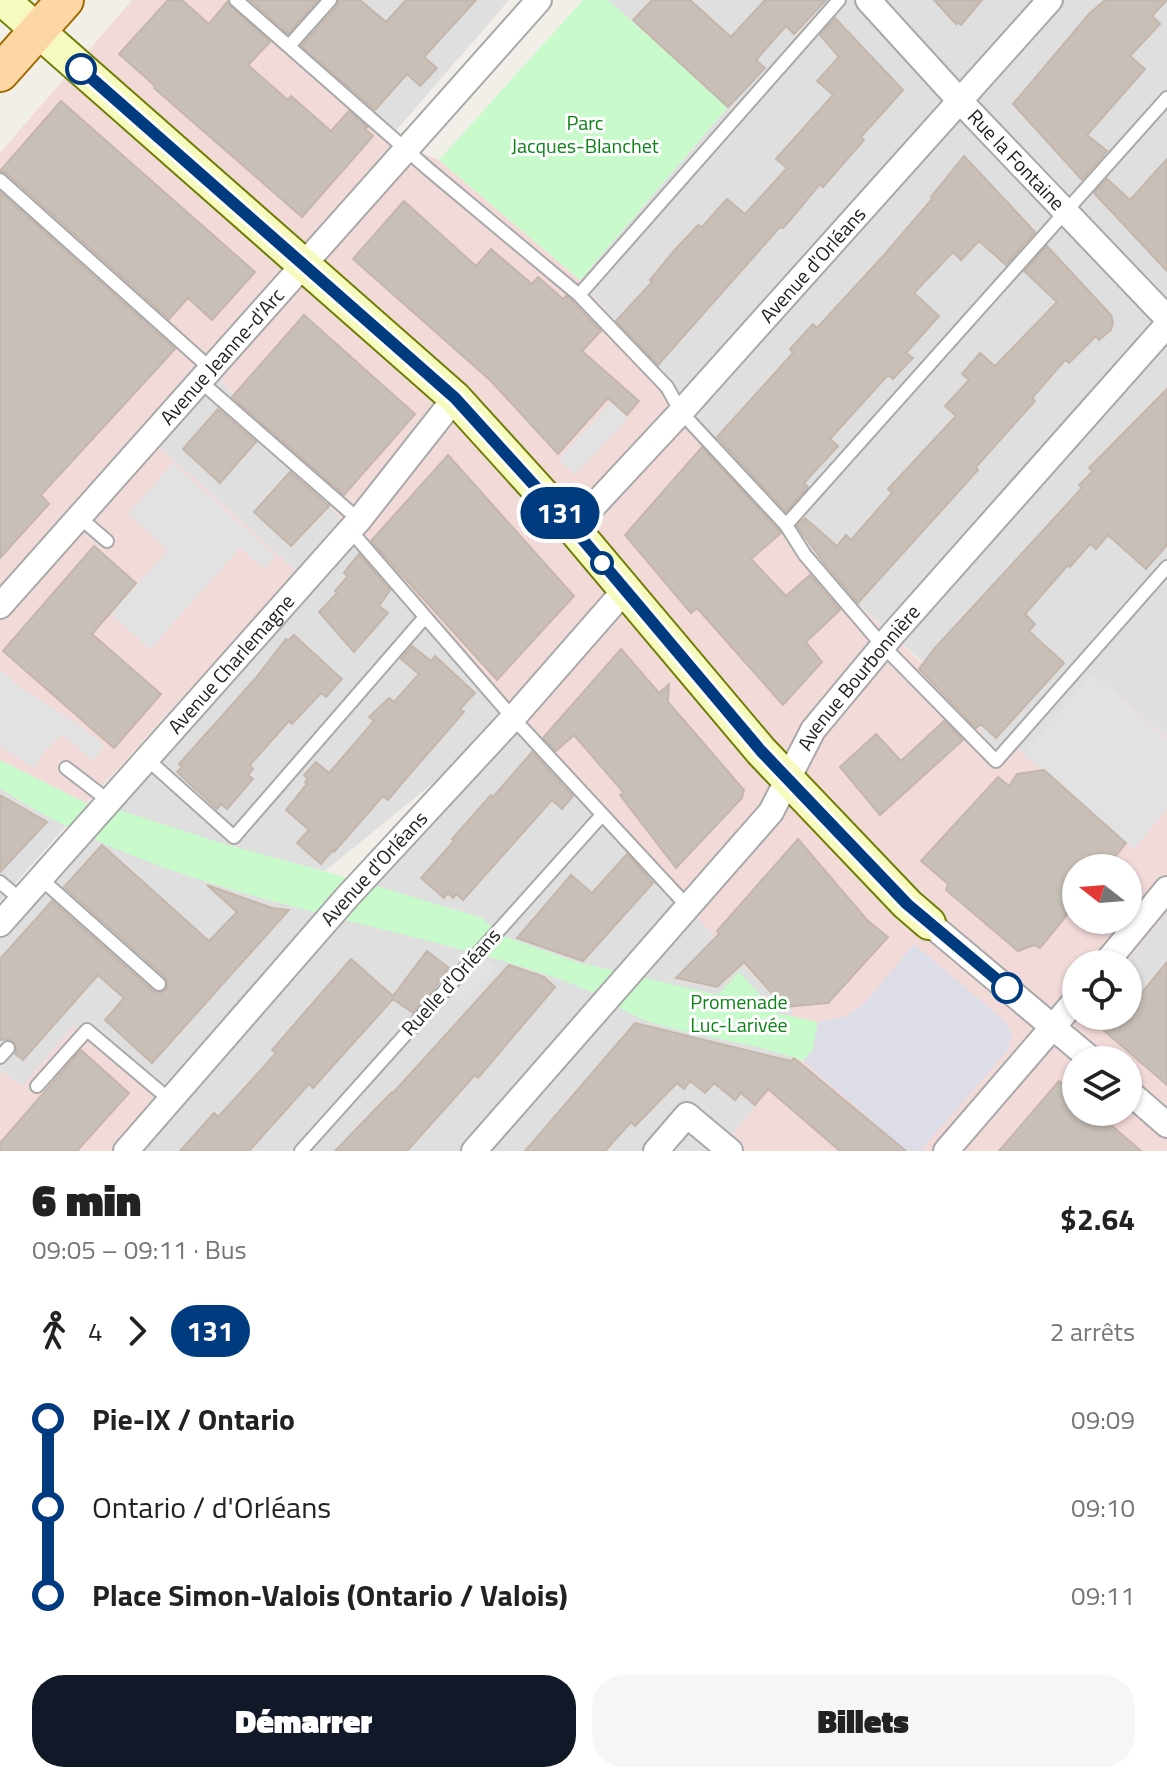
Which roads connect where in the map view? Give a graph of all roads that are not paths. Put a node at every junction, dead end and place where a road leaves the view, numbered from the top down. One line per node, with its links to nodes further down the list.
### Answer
1 (65, 0): 8 (main road)
2 (236, 0): 9 (lane)
3 (330, 0): 9 (lane)
4 (539, 0): 13 (street, Avenue Jeanne-d'Arc)
5 (839, 0): 17 (lane)
6 (868, 0): 12 (street, Rue la Fontaine)
7 (1050, 0): 12 (street, Avenue d'Orléans)
8 (20, 18): 10 (main road); 16 (main road)
9 (289, 46): 13 (lane)
10 (0, 73)
11 (1167, 98): 15 (lane)
12 (960, 101): 15 (street, Rue la Fontaine); 22 (street, Avenue d'Orléans)
13 (406, 149): 16 (street, Avenue Jeanne-d'Arc); 17 (lane)
14 (0, 180): 20 (lane)
15 (1066, 212): 18 (street, Rue la Fontaine); 25 (lane)
16 (303, 265): 20 (street, Avenue Jeanne-d'Arc); 21 (main road)
17 (579, 295): 22 (lane)
18 (1167, 318)
19 (1167, 325): 32 (street, Avenue Bourbonnière)
20 (205, 375): 23 (street, Avenue Jeanne-d'Arc); 24 (lane)
21 (455, 398): 24 (street, Avenue Charlemagne); 26 (main road)
22 (681, 412): 25 (lane); 26 (street, Avenue d'Orléans)
23 (79, 517): 27 (lane); 30 (street, Avenue Jeanne-d'Arc)
24 (355, 525): 31 (lane); 34 (street, Avenue Charlemagne)
25 (786, 525): 32 (lane)
26 (573, 528): 29 (main road)
27 (107, 541)
28 (1167, 567): 32 (lane)
29 (625, 590): 33 (street, Avenue d'Orléans); 36 (main road)
30 (0, 606)
31 (425, 617): 33 (lane); 34 (lane)
32 (883, 646): 36 (street, Avenue Bourbonnière)
33 (513, 718): 38 (lane); 52 (street, Avenue d'Orléans)
34 (147, 759): 37 (street, Avenue Charlemagne)
35 (66, 768): 37 (lane)
36 (789, 779): 43 (street, Avenue Bourbonnière); 44 (main road)
37 (109, 801): 39 (street, Avenue Charlemagne)
38 (602, 815): 43 (lane); 56 (lane, Ruelle d'Orléans)
39 (40, 878): 42 (street, Avenue Charlemagne); 47 (lane)
40 (0, 882): 42 (lane)
41 (1167, 889): 46 (street)
42 (21, 900): 45 (street, Avenue Charlemagne)
43 (689, 908): 57 (street, Avenue Bourbonnière)
44 (929, 923): 49 (street)
45 (0, 924)
46 (1117, 950)
47 (159, 984)
48 (1062, 1016): 49 (street)
49 (1053, 1027): 50 (street); 60 (street)
50 (1075, 1046)
51 (37, 1086): 52 (lane)
52 (170, 1100): 55 (street, Avenue d'Orléans)
53 (1142, 1103): 54 (street)
54 (1167, 1125)
55 (126, 1151)
56 (301, 1151)
57 (474, 1151)
58 (656, 1151): 59 (street)
59 (730, 1151)
60 (946, 1151)

